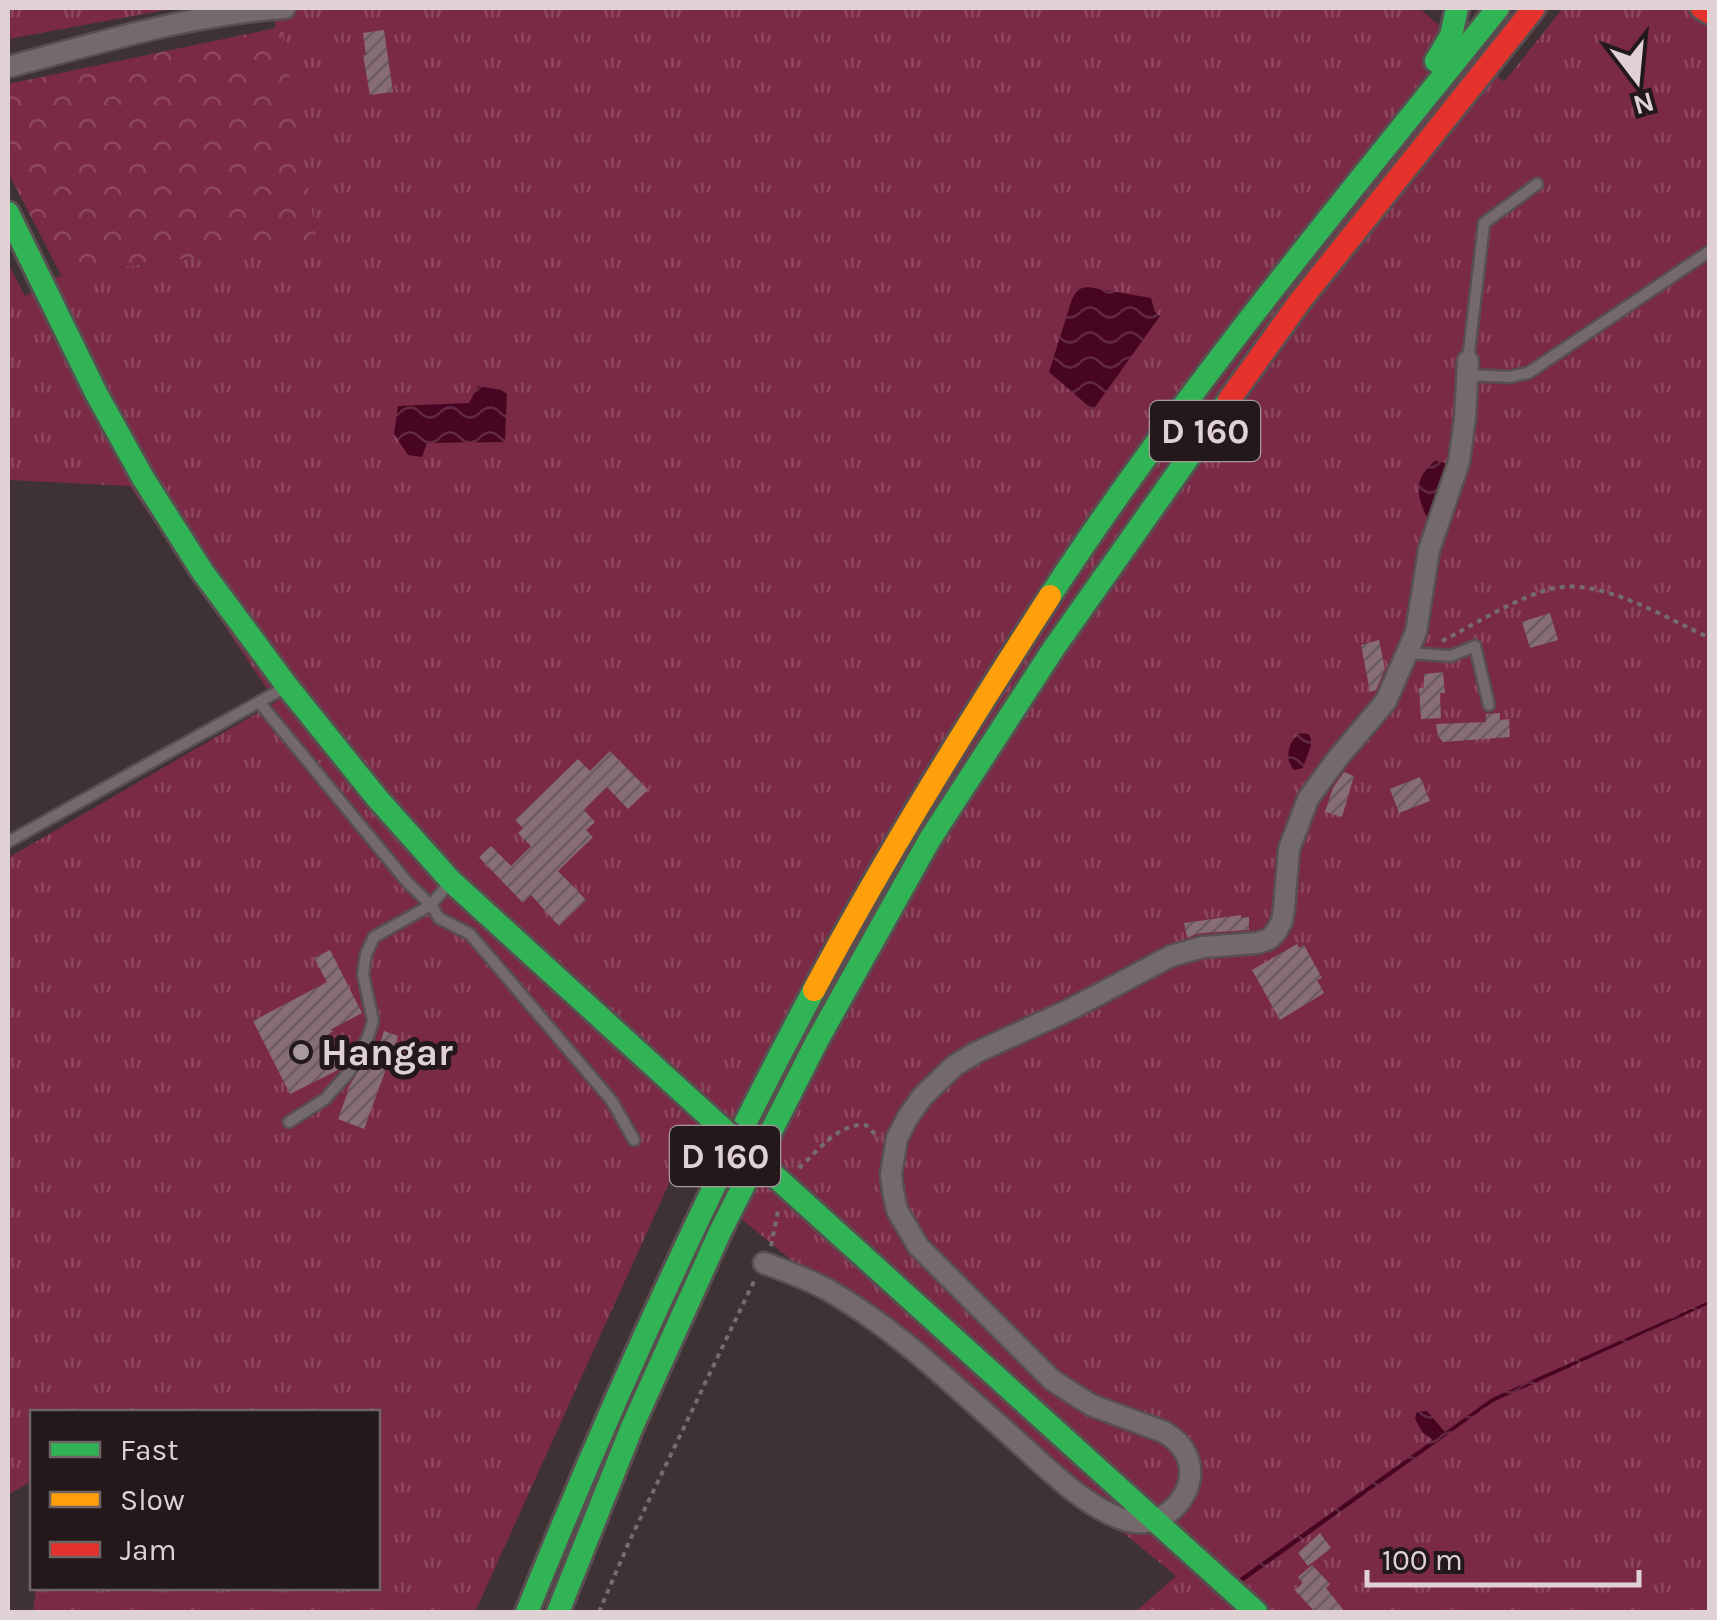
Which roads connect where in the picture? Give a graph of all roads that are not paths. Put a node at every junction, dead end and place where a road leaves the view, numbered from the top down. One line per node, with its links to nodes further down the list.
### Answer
1 (285, 8): 7 (street)
2 (1457, 8): 8 (main road)
3 (1498, 8): 8 (main road, D 160)
4 (1534, 8): 25 (main road, D 160)
5 (1702, 8): 6 (main road)
6 (1710, 13)
7 (8, 67)
8 (1370, 168): 24 (main road, D 160)
9 (1537, 184): 12 (lane)
10 (8, 213): 14 (main road)
11 (1710, 251): 12 (lane)
12 (1468, 368): 13 (street)
13 (1408, 653): 16 (lane); 23 (street)
14 (287, 686): 15 (lane); 18 (main road)
15 (260, 702): 17 (lane); 19 (lane)
16 (1489, 705)
17 (8, 842)
18 (451, 881): 19 (lane); 23 (main road, bridge)
19 (431, 904): 20 (lane); 21 (lane)
20 (289, 1122)
21 (634, 1140)
22 (764, 1262): 23 (street)
23 (1155, 1521): 26 (main road)
24 (527, 1612)
25 (558, 1612)
26 (1256, 1612)

